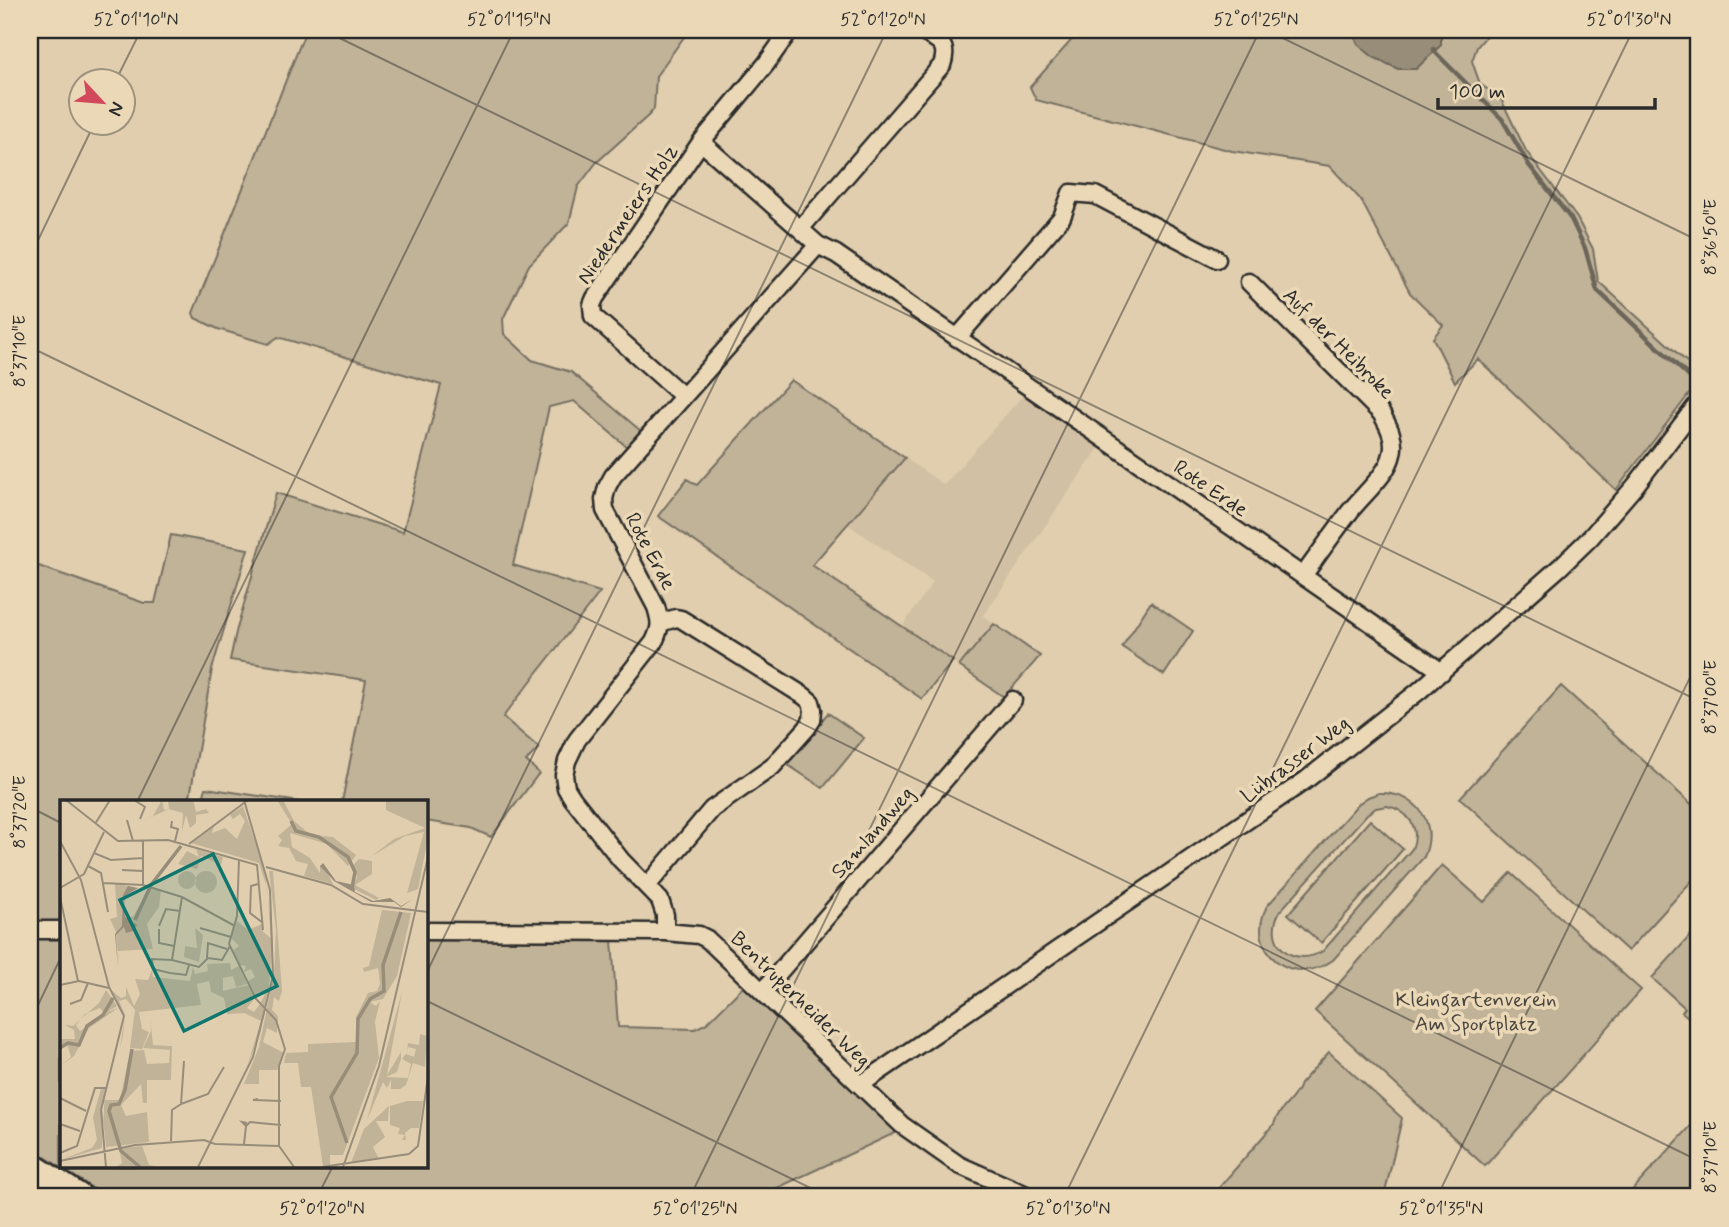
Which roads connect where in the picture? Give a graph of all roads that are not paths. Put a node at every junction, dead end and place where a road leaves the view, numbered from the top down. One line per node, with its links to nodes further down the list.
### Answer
1 (790, 30): 3 (street, Niedermeiers Holz)
2 (918, 30): 4 (street)
3 (701, 142): 4 (street, Niedermeiers Holz); 9 (street, Niedermeiers Holz)
4 (800, 229): 5 (street, Rote Erde)
5 (818, 245): 8 (street, Rote Erde); 9 (street, Rote Erde)
6 (1217, 259): 8 (street)
7 (1248, 282): 11 (street, Auf der Heibroke)
8 (957, 338): 11 (street, Rote Erde)
9 (683, 397): 12 (street, Rote Erde)
10 (1698, 403): 13 (street, Lübrasser Weg)
11 (1303, 576): 13 (street, Rote Erde)
12 (660, 623): 15 (street, Rote Erde); 15 (street)
13 (1442, 672): 21 (street, Lübrasser Weg)
14 (1013, 700): 20 (street, Samlandweg)
15 (648, 886): 19 (street, Rote Erde)
16 (30, 930): 17 (street)
17 (60, 930)
18 (427, 931): 19 (street, Bentruperheider Weg)
19 (666, 932): 20 (street, Bentruperheider Weg)
20 (763, 991): 21 (street, Bentruperheider Weg)
21 (860, 1085): 24 (street, Bentruperheider Weg)
22 (30, 1164): 23 (main road)
23 (81, 1197)
24 (1031, 1197)

